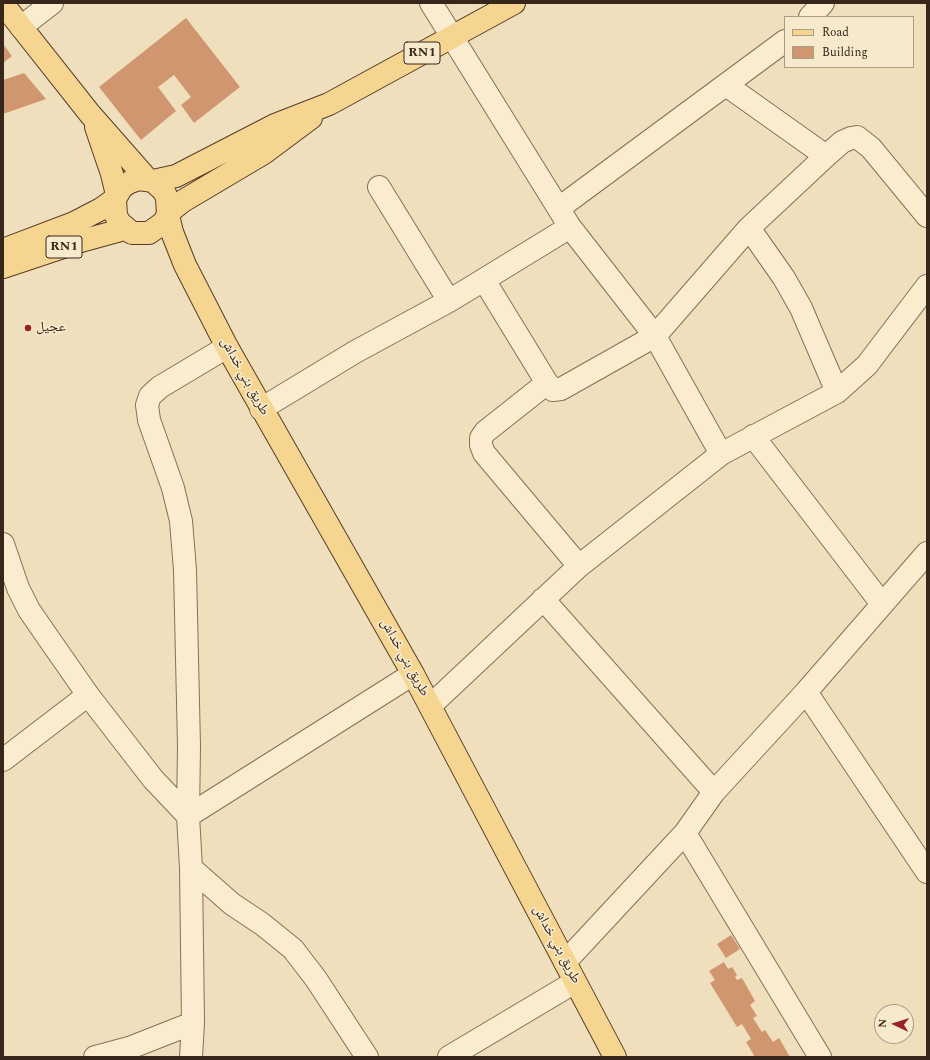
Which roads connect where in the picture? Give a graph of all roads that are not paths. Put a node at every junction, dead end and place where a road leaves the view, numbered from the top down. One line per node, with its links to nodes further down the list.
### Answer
1 (52, 3): 7 (street)
2 (431, 3): 8 (street)
3 (514, 3): 8 (main road, RN1)
4 (823, 3): 6 (street)
5 (3, 4): 7 (main road)
6 (811, 16)
7 (20, 27): 12 (main road)
8 (452, 37): 11 (main road, RN1); 17 (street)
9 (784, 42): 10 (street)
10 (726, 85): 13 (street); 17 (street)
11 (329, 104): 14 (main road, RN1); 18 (main road, RN1)
12 (90, 114): 14 (main road); 16 (main road)
13 (826, 156): 19 (street); 21 (street)
14 (150, 181): 16 (main road); 18 (main road)
15 (379, 187): 28 (street)
16 (116, 197): 22 (main road); 23 (main road, RN1)
17 (559, 208): 20 (street)
18 (168, 214): 22 (main road); 24 (main road, طريق بني خداش)
19 (927, 216)
20 (570, 227): 26 (street); 29 (street)
21 (749, 228): 29 (street); 32 (street)
22 (133, 232): 24 (main road, طريق بني خداش); 25 (main road, RN1)
23 (3, 250)
24 (184, 265): 30 (main road, طريق بني خداش)
25 (3, 268)
26 (484, 280): 28 (street); 31 (street)
27 (927, 286): 32 (street)
28 (450, 301): 33 (street)
29 (655, 336): 31 (street); 35 (street)
30 (227, 347): 33 (main road, طريق بني خداش); 48 (street)
31 (547, 383): 38 (street)
32 (838, 392): 34 (street)
33 (261, 409): 42 (main road, طريق بني خداش)
34 (754, 436): 35 (street); 41 (street)
35 (721, 454): 38 (street)
36 (3, 544): 39 (street)
37 (926, 556): 41 (street)
38 (579, 566): 40 (street)
39 (11, 592): 44 (street)
40 (542, 599): 45 (street); 47 (street)
41 (882, 604): 43 (street)
42 (413, 674): 45 (main road, طريق بني خداش); 48 (street)
43 (806, 692): 47 (street); 51 (street)
44 (88, 695): 46 (street); 48 (street)
45 (430, 706): 52 (main road, طريق بني خداش)
46 (3, 760)
47 (714, 792): 49 (street)
48 (188, 816): 50 (street)
49 (685, 833): 52 (street); 60 (street)
50 (191, 868): 54 (street); 57 (street)
51 (927, 872)
52 (565, 962): 53 (main road, طريق بني خداش)
53 (575, 982): 58 (street); 59 (main road, طريق بني خداش)
54 (193, 1023): 55 (street); 56 (street)
55 (95, 1057)
56 (191, 1057)
57 (367, 1057)
58 (449, 1057)
59 (615, 1057)
60 (820, 1057)

